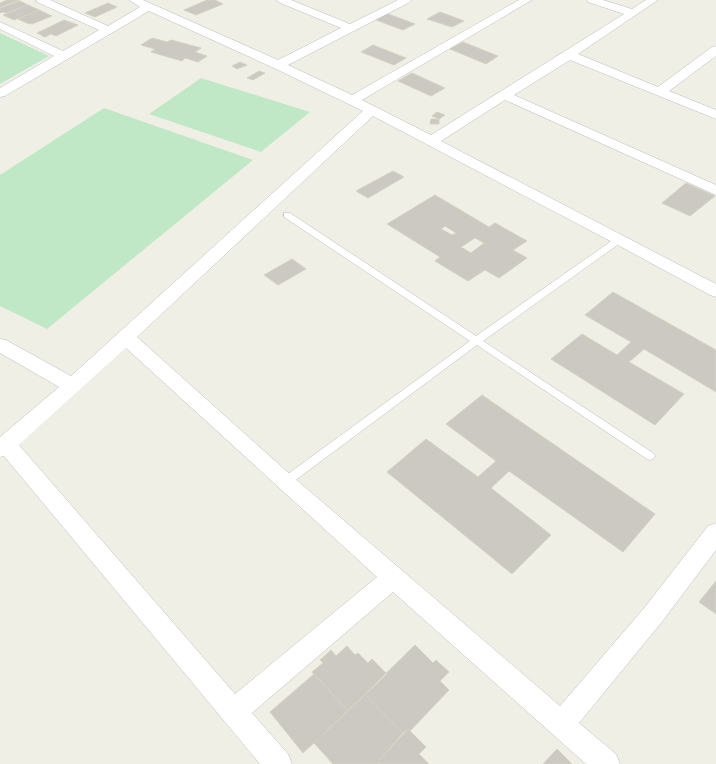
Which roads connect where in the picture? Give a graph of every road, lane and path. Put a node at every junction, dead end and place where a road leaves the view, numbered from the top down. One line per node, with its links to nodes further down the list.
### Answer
1 (41, 0): 12 (street)
2 (134, 0): 8 (street)
3 (282, 0): 11 (street)
4 (406, 0): 11 (street)
5 (527, 0): 20 (street)
6 (592, 0): 9 (street)
7 (653, 0): 9 (street)
8 (148, 7): 12 (street); 16 (street)
9 (633, 13): 14 (street)
10 (0, 25): 15 (street)
11 (350, 28): 16 (street)
12 (108, 30): 15 (street)
13 (713, 54): 17 (street)
14 (569, 55): 17 (street); 19 (street)
15 (63, 56): 18 (street)
16 (278, 65): 20 (street)
17 (659, 92): 22 (street)
18 (0, 93)
19 (504, 95): 23 (street); 24 (street)
20 (351, 101): 21 (street)
21 (372, 110): 23 (street); 28 (street)
22 (716, 115)
23 (430, 142): 26 (street)
24 (716, 191)
25 (287, 215): 29 (lane)
26 (620, 239): 27 (street); 29 (lane)
27 (716, 291)
28 (125, 337): 31 (street); 34 (street)
29 (476, 341): 33 (lane); 34 (lane)
30 (0, 345): 31 (street)
31 (73, 386): 32 (street)
32 (3, 446): 37 (street)
33 (650, 456)
34 (285, 482): 36 (street)
35 (716, 533): 38 (street)
36 (394, 577): 37 (street); 38 (street)
37 (233, 712): 39 (street)
38 (561, 725): 40 (street)
39 (278, 764)
40 (606, 764)

